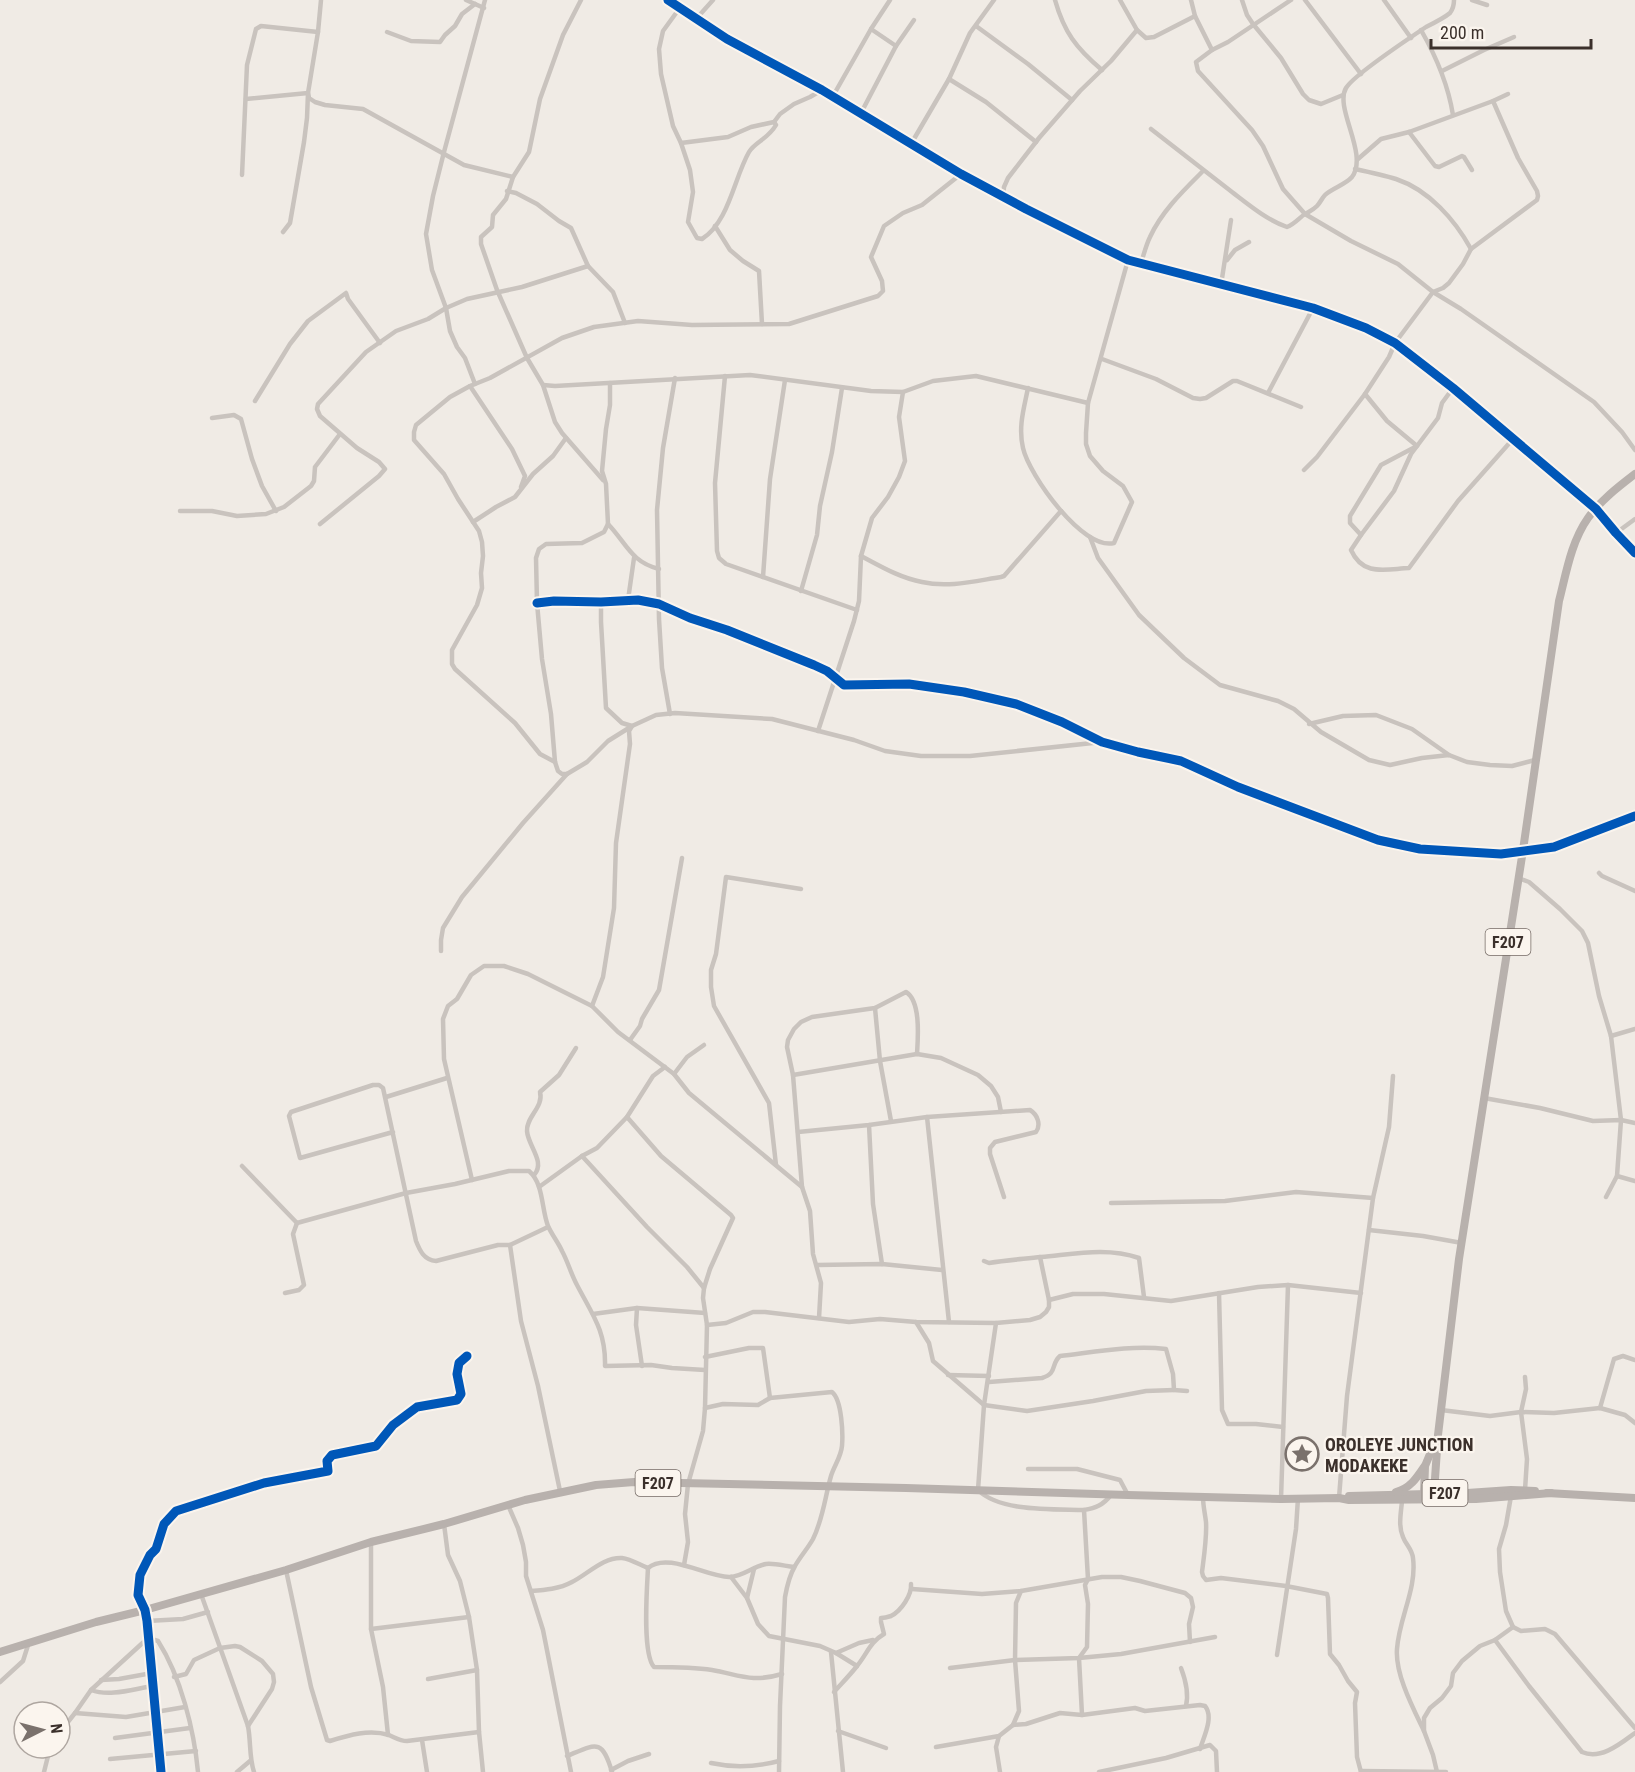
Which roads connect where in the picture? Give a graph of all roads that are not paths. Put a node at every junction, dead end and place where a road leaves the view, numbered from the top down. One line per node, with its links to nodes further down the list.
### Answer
1 (321, 0): 30 (street)
2 (466, 0): 18 (street)
3 (485, 0): 20 (street)
4 (581, 0): 63 (street)
5 (668, 0): 21 (street)
6 (713, 0): 23 (street)
7 (890, 0): 27 (street)
8 (994, 0): 26 (street)
9 (1055, 0): 36 (street)
10 (1120, 0): 28 (street)
11 (1191, 0): 22 (street)
12 (1242, 0): 25 (street)
13 (1292, 0): 25 (street)
14 (1305, 0): 38 (street)
15 (1384, 0): 32 (street)
16 (1454, 0): 29 (street)
17 (1472, 0): 19 (street)
18 (475, 4): 20 (street); 31 (street)
19 (1487, 5)
20 (484, 8): 56 (street)
21 (679, 9): 23 (street); 54 (street)
22 (1195, 16): 28 (street); 35 (street)
23 (696, 19): 40 (street)
24 (914, 20): 34 (street)
25 (1253, 24): 35 (street); 43 (street)
26 (976, 26): 39 (street); 46 (street)
27 (872, 29): 34 (street); 44 (street)
28 (1137, 30): 36 (street)
29 (1421, 30): 32 (street); 37 (street)
30 (318, 32): 41 (street); 45 (street)
31 (387, 32)
32 (1411, 38): 38 (street)
33 (1514, 38): 37 (street)
34 (896, 46): 48 (street)
35 (1212, 50): 66 (street)
36 (1102, 70): 46 (street)
37 (1442, 71): 49 (street)
38 (1360, 74): 43 (street)
39 (949, 79): 53 (street); 55 (street)
40 (822, 90): 44 (street); 50 (street)
41 (308, 93): 45 (street); 56 (street); 69 (street)
42 (1508, 94): 47 (street)
43 (1343, 95): 57 (street)
44 (833, 96): 48 (street)
45 (246, 99): 62 (street)
46 (1072, 100): 53 (street)
47 (1493, 101): 49 (street); 71 (street)
48 (861, 113): 55 (street)
49 (1453, 116): 52 (street)
50 (774, 122): 54 (street); 68 (street)
51 (1151, 129): 60 (street)
52 (1409, 132): 57 (street); 59 (street)
53 (1036, 142): 65 (street)
54 (681, 143): 68 (street)
55 (911, 144): 61 (street)
56 (444, 152): 63 (street); 79 (street)
57 (1358, 159): 58 (street)
58 (1355, 169): 66 (street); 71 (street)
59 (1472, 170)
60 (1203, 171): 66 (street); 74 (street)
61 (961, 174): 65 (street); 82 (street)
62 (242, 175)
63 (513, 177): 64 (street)
64 (507, 191): 75 (street); 78 (street)
65 (1003, 197): 72 (street)
66 (1305, 214): 77 (street)
67 (1232, 220): 73 (street)
68 (715, 226): 82 (street)
69 (283, 232)
70 (1249, 242): 73 (street)
71 (1471, 249): 77 (street)
72 (1128, 260): 74 (street); 86 (street)
73 (1225, 262): 76 (street)
74 (1141, 263): 76 (street)
75 (588, 267): 78 (street); 81 (street)
76 (1221, 285): 80 (street)
77 (1433, 292): 84 (street); 107 (street)
78 (498, 293): 79 (street); 85 (street)
79 (446, 308): 83 (street); 91 (street)
80 (1313, 308): 84 (street); 97 (street)
81 (625, 323): 82 (street); 85 (street)
82 (762, 324)
83 (380, 343): 99 (street); 103 (street)
84 (1395, 343): 95 (street); 98 (street)
85 (526, 358): 91 (street); 92 (street)
86 (1101, 359): 97 (street); 100 (street)
87 (725, 376): 88 (street); 89 (street); 127 (street)
88 (675, 378): 90 (street); 126 (street)
89 (785, 380): 93 (street); 127 (street)
90 (610, 383): 92 (street); 110 (street)
91 (472, 385): 111 (street); 117 (street)
92 (543, 385): 104 (street)
93 (842, 388): 96 (street); 128 (street)
94 (1028, 388): 96 (street); 100 (street); 115 (street)
95 (1453, 388): 105 (street); 106 (street)
96 (903, 392): 124 (street)
97 (1268, 393): 101 (street)
98 (1365, 394): 106 (street); 108 (street)
99 (255, 401)
100 (1088, 403): 122 (street)
101 (1301, 407)
102 (212, 418): 114 (street)
103 (339, 434): 114 (street); 118 (street)
104 (566, 438): 110 (street); 111 (street)
105 (1513, 439): 112 (street); 121 (street)
106 (1417, 446): 121 (street); 121 (street)
107 (1635, 450)
108 (1304, 470)
109 (1635, 474): 112 (main road, F207)
110 (606, 484): 119 (street)
111 (520, 490): 117 (street)
112 (1596, 509): 120 (street); 141 (main road, F207)
113 (180, 511): 114 (street)
114 (276, 511)
115 (1061, 511): 122 (street); 124 (street)
116 (1635, 519): 120 (street)
117 (473, 522): 142 (street)
118 (320, 524)
119 (608, 524): 125 (street); 131 (street)
120 (1616, 532): 123 (street)
121 (1361, 535)
122 (1090, 537): 136 (street)
123 (1635, 553)
124 (861, 556): 133 (street)
125 (634, 558): 126 (street); 129 (street)
126 (659, 570): 132 (street)
127 (763, 577): 128 (street)
128 (801, 591): 133 (street)
129 (628, 600): 130 (street); 132 (street)
130 (601, 602): 131 (street); 137 (street)
131 (537, 603): 142 (street)
132 (659, 604): 134 (street); 135 (street)
133 (857, 610): 134 (street)
134 (835, 678): 138 (street); 139 (street)
135 (670, 714): 137 (street); 138 (street)
136 (1309, 724): 140 (street); 140 (street)
137 (632, 726): 143 (street); 152 (street)
138 (818, 731): 139 (street)
139 (1102, 742): 145 (street)
140 (1449, 755): 141 (street)
141 (1535, 759): 145 (main road, F207)
142 (555, 762): 143 (street)
143 (567, 774): 151 (street)
144 (1635, 816): 145 (street)
145 (1523, 850): 148 (main road, F207)
146 (682, 858): 156 (street)
147 (1599, 873): 150 (street)
148 (1518, 878): 155 (street); 167 (main road, F207)
149 (801, 890): 178 (street)
150 (1635, 891)
151 (441, 951)
152 (592, 1006): 156 (street); 165 (street)
153 (875, 1008): 159 (street); 160 (street); 163 (street)
154 (1635, 1029): 155 (street)
155 (1611, 1036): 171 (street)
156 (630, 1040): 161 (street)
157 (704, 1046): 162 (street)
158 (576, 1048): 180 (street)
159 (917, 1054): 160 (street); 168 (street)
160 (880, 1061): 163 (street); 172 (street)
161 (665, 1067): 162 (street); 169 (street)
162 (674, 1074): 178 (street)
163 (793, 1075): 176 (street)
164 (1392, 1076): 189 (street)
165 (447, 1078): 166 (street); 182 (street)
166 (386, 1097): 175 (street); 175 (street)
167 (1484, 1098): 171 (street); 194 (main road, F207)
168 (1001, 1112): 170 (street); 187 (street)
169 (627, 1117): 177 (street); 202 (street)
170 (927, 1117): 172 (street); 200 (street)
171 (1621, 1120): 173 (street); 181 (street)
172 (891, 1121): 174 (street)
173 (1635, 1123)
174 (869, 1125): 176 (street); 198 (street)
175 (393, 1132): 186 (street)
176 (798, 1132): 185 (street)
177 (582, 1156): 184 (street); 202 (street)
178 (776, 1165): 185 (street)
179 (242, 1166): 191 (street)
180 (534, 1175): 182 (street); 184 (street)
181 (1617, 1176): 183 (street); 188 (street)
182 (472, 1180): 186 (street)
183 (1635, 1181)
184 (539, 1187): 192 (street)
185 (802, 1187): 199 (street)
186 (406, 1193): 191 (street); 195 (street)
187 (1004, 1197)
188 (1606, 1197)
189 (1373, 1198): 190 (street); 193 (street)
190 (1111, 1203)
191 (297, 1223): 203 (street)
192 (548, 1227): 195 (street); 210 (street)
193 (1370, 1230): 194 (street); 205 (street)
194 (1462, 1244): 230 (main road, F207)
195 (510, 1245): 242 (street)
196 (1041, 1257): 197 (street); 206 (street); 207 (street)
197 (984, 1261)
198 (882, 1264): 199 (street); 200 (street)
199 (817, 1265): 211 (street)
200 (942, 1270): 213 (street)
201 (1288, 1285): 204 (street); 205 (street); 233 (street)
202 (704, 1288): 209 (street)
203 (285, 1293)
204 (1219, 1293): 206 (street); 233 (street)
205 (1360, 1293): 252 (street)
206 (1144, 1297): 207 (street)
207 (1049, 1300): 214 (street)
208 (637, 1308): 209 (street); 210 (street); 219 (street)
209 (705, 1313): 215 (street)
210 (593, 1314): 219 (street)
211 (819, 1318): 212 (street); 215 (street)
212 (916, 1322): 213 (street); 221 (street)
213 (949, 1322): 214 (street)
214 (996, 1323): 223 (street)
215 (706, 1325): 217 (street)
216 (467, 1356): 272 (street)
217 (705, 1356): 220 (street); 226 (street)
218 (1635, 1360): 229 (street)
219 (642, 1366): 220 (street)
220 (705, 1370): 228 (street)
221 (948, 1375): 223 (street); 227 (street)
222 (1525, 1377): 231 (street)
223 (989, 1379): 224 (street); 227 (street)
224 (1174, 1390): 225 (street); 227 (street)
225 (1186, 1391)
226 (770, 1398): 228 (street); 239 (street)
227 (984, 1406): 240 (street)
228 (705, 1408): 238 (street)
229 (1600, 1408): 231 (street); 232 (street)
230 (1441, 1410): 231 (street); 234 (main road, F207)
231 (1521, 1412): 241 (street)
232 (1635, 1423)
233 (1283, 1427): 254 (street)
234 (1438, 1435): 235 (main road, F207); 237 (main road, F207)
235 (1425, 1466): 246 (main road); 250 (main road, F207)
236 (1028, 1469): 247 (street)
237 (1436, 1477): 243 (main road); 250 (main road, F207)
238 (688, 1484): 239 (main road, F207); 242 (main road, F207); 260 (street)
239 (828, 1487): 240 (main road, F207); 261 (street)
240 (978, 1490): 245 (main road, F207); 257 (street)
241 (1525, 1490): 243 (main road, F207); 244 (main road, F207)
242 (560, 1491): 256 (main road, F207)
243 (1467, 1493): 250 (main road, F207)
244 (1551, 1493): 248 (main road, F207); 253 (main road, F207)
245 (1112, 1494): 247 (main road, F207); 257 (street)
246 (1391, 1494): 250 (main road, F207); 252 (main road, F207)
247 (1128, 1495): 249 (main road, F207)
248 (1511, 1496): 250 (main road, F207); 276 (street)
249 (1203, 1497): 254 (main road, F207); 267 (street)
250 (1428, 1497): 255 (main road, F207)
251 (1299, 1498): 252 (main road, F207); 254 (main road, F207); 267 (street)
252 (1339, 1498): 255 (main road, F207)
253 (1635, 1498)
254 (1281, 1499)
255 (1402, 1501): 315 (street)
256 (508, 1505): 258 (main road, F207); 268 (street)
257 (1084, 1510): 266 (street)
258 (444, 1524): 259 (main road, F207); 274 (street)
259 (371, 1542): 264 (main road, F207); 277 (street)
260 (684, 1565): 262 (street); 265 (street)
261 (794, 1567): 263 (street); 280 (street)
262 (648, 1568): 268 (street); 296 (street)
263 (753, 1569): 265 (street); 271 (street)
264 (286, 1570): 270 (main road, F207); 319 (street)
265 (731, 1577): 271 (street)
266 (1088, 1579): 269 (street); 284 (street); 289 (street)
267 (1286, 1586): 288 (street); 336 (street)
268 (531, 1591): 329 (street)
269 (1021, 1591): 281 (street); 290 (street)
270 (201, 1594): 272 (main road, F207); 273 (street)
271 (747, 1598): 280 (street)
272 (145, 1610): 275 (street); 283 (main road, F207)
273 (208, 1612): 275 (street); 285 (street)
274 (469, 1617): 277 (street); 294 (street)
275 (147, 1621): 279 (street)
276 (1513, 1627): 282 (street); 313 (street)
277 (371, 1629): 319 (street)
278 (1215, 1637): 284 (street)
279 (148, 1638): 295 (street); 297 (street); 299 (street)
280 (783, 1638): 287 (street); 296 (street)
281 (873, 1640): 287 (street); 291 (street)
282 (1496, 1640): 315 (street); 318 (street)
283 (29, 1642): 286 (main road, F207); 300 (street)
284 (1190, 1642): 289 (street)
285 (219, 1648): 297 (street); 311 (street); 311 (street)
286 (0, 1652)
287 (833, 1652): 291 (street); 303 (street)
288 (1277, 1655)
289 (1079, 1658): 290 (street); 308 (street)
290 (1015, 1660): 292 (street); 310 (street)
291 (857, 1666): 303 (street)
292 (951, 1668)
293 (1181, 1668): 304 (street)
294 (477, 1670): 298 (street); 316 (street)
295 (152, 1673): 299 (street); 301 (street)
296 (782, 1674): 332 (street)
297 (174, 1677): 305 (street)
298 (428, 1679)
299 (100, 1680): 302 (street)
300 (0, 1682)
301 (153, 1686): 302 (street); 306 (street)
302 (91, 1690): 307 (street)
303 (834, 1692): 314 (street)
304 (1186, 1706): 308 (street); 325 (street)
305 (185, 1707): 306 (street); 312 (street)
306 (156, 1712): 307 (street); 317 (street)
307 (75, 1713): 309 (street)
308 (1082, 1715): 310 (street)
309 (72, 1717)
310 (1013, 1725): 320 (street)
311 (248, 1726): 331 (street)
312 (190, 1728): 317 (street); 326 (street)
313 (1635, 1728)
314 (838, 1731): 324 (street); 345 (street)
315 (1424, 1731): 349 (street)
316 (479, 1732): 322 (street); 342 (street)
317 (158, 1733): 321 (street); 327 (street)
318 (1635, 1734)
319 (387, 1735): 322 (street)
320 (999, 1736): 323 (street); 346 (street)
321 (115, 1738)
322 (422, 1740): 341 (street)
323 (936, 1747)
324 (886, 1748)
325 (1200, 1749): 347 (street); 348 (street)
326 (196, 1751): 327 (street); 338 (street)
327 (159, 1754): 330 (street); 337 (street)
328 (649, 1755): 335 (street)
329 (567, 1756): 335 (street); 343 (street)
330 (110, 1759)
331 (250, 1761): 339 (street); 340 (street)
332 (779, 1761): 334 (street); 344 (street)
333 (711, 1763): 334 (street)
334 (726, 1769)
335 (612, 1771)
336 (1361, 1771): 349 (street)
337 (161, 1772)
338 (198, 1772)
339 (237, 1772)
340 (254, 1772)
341 (427, 1772)
342 (483, 1772)
343 (571, 1772)
344 (779, 1772)
345 (843, 1772)
346 (1000, 1772)
347 (1099, 1772)
348 (1217, 1772)
349 (1437, 1772): 350 (street)
350 (1446, 1772)

